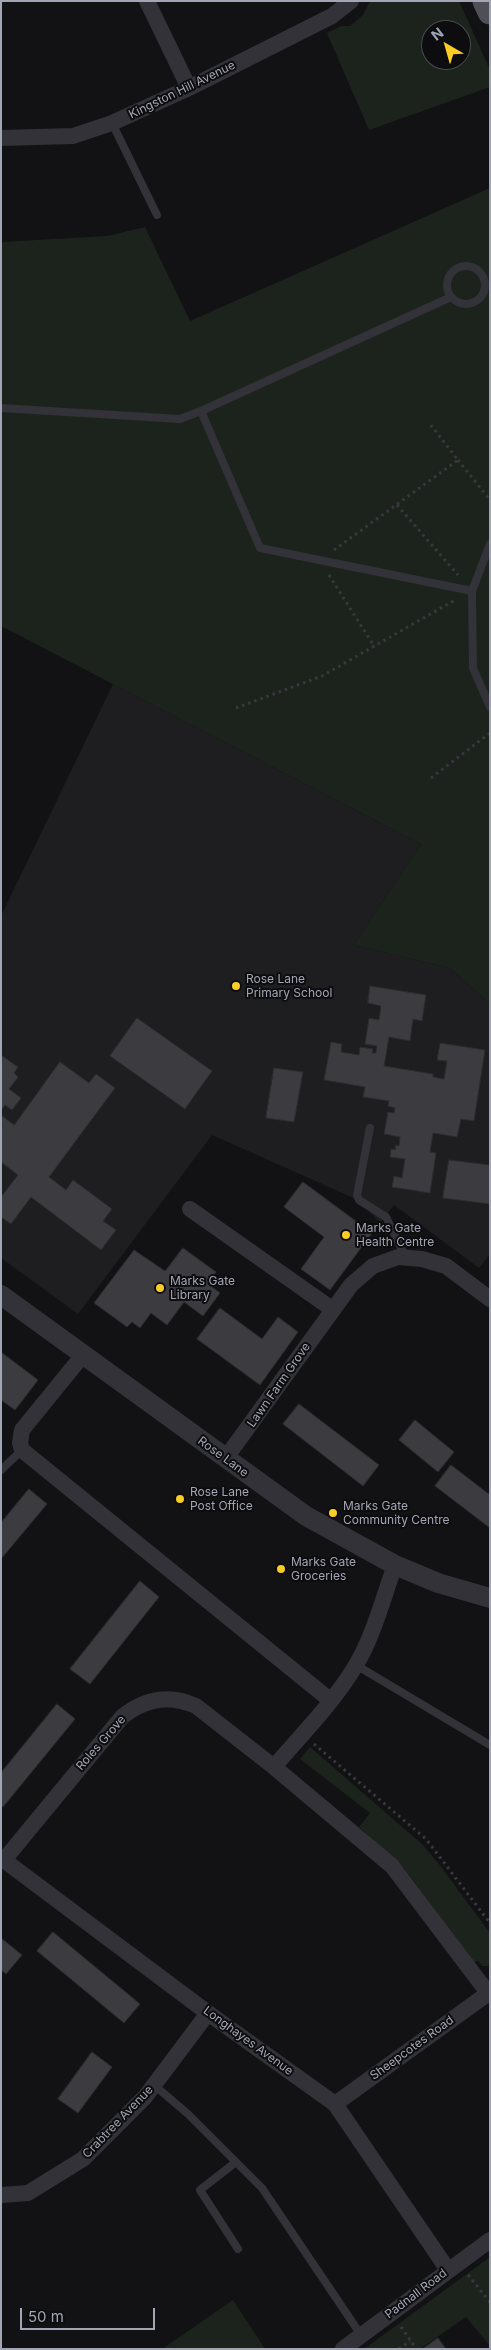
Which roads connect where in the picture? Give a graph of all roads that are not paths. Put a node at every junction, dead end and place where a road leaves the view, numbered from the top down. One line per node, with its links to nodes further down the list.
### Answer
1 (147, 1): 5 (street)
2 (350, 1): 5 (street, Kingston Hill Avenue)
3 (485, 1): 4 (main road)
4 (490, 12)
5 (189, 88): 6 (street, Kingston Hill Avenue)
6 (112, 123): 7 (street, Kingston Hill Avenue); 8 (lane)
7 (1, 138)
8 (157, 215)
9 (451, 297): 9 (lane); 11 (lane)
10 (1, 408): 11 (lane)
11 (202, 411): 13 (lane)
12 (490, 544): 13 (lane)
13 (472, 591): 14 (lane)
14 (490, 707)
15 (370, 1128): 17 (lane)
16 (190, 1209): 20 (street)
17 (406, 1258): 19 (street, Lawn Farm Grove); 20 (street, Lawn Farm Grove)
18 (1, 1295): 21 (street, Rose Lane)
19 (490, 1299)
20 (332, 1310): 23 (street, Lawn Farm Grove)
21 (83, 1355): 22 (street); 23 (street, Rose Lane)
22 (22, 1450): 24 (lane); 28 (street)
23 (225, 1459): 25 (street, Rose Lane)
24 (1, 1470)
25 (396, 1565): 26 (street, Rose Lane); 27 (street)
26 (490, 1598)
27 (356, 1665): 28 (street); 29 (lane)
28 (330, 1700): 30 (street)
29 (490, 1745)
30 (274, 1767): 31 (street, Roles Grove); 32 (street, Roles Grove)
31 (3, 1859): 33 (street, Longhayes Avenue)
32 (489, 1993): 35 (street, Sheepcotes Road)
33 (208, 2013): 34 (street, Crabtree Avenue); 35 (street, Longhayes Avenue)
34 (154, 2086): 36 (lane); 37 (street, Crabtree Avenue)
35 (335, 2104): 40 (street, Longhayes Avenue)
36 (236, 2162): 39 (lane); 41 (lane)
37 (1, 2195)
38 (490, 2240): 40 (street, Padnall Road)
39 (238, 2249)
40 (453, 2266): 41 (street, Padnall Road)
41 (361, 2335): 42 (street, Padnall Road)
42 (343, 2349)

